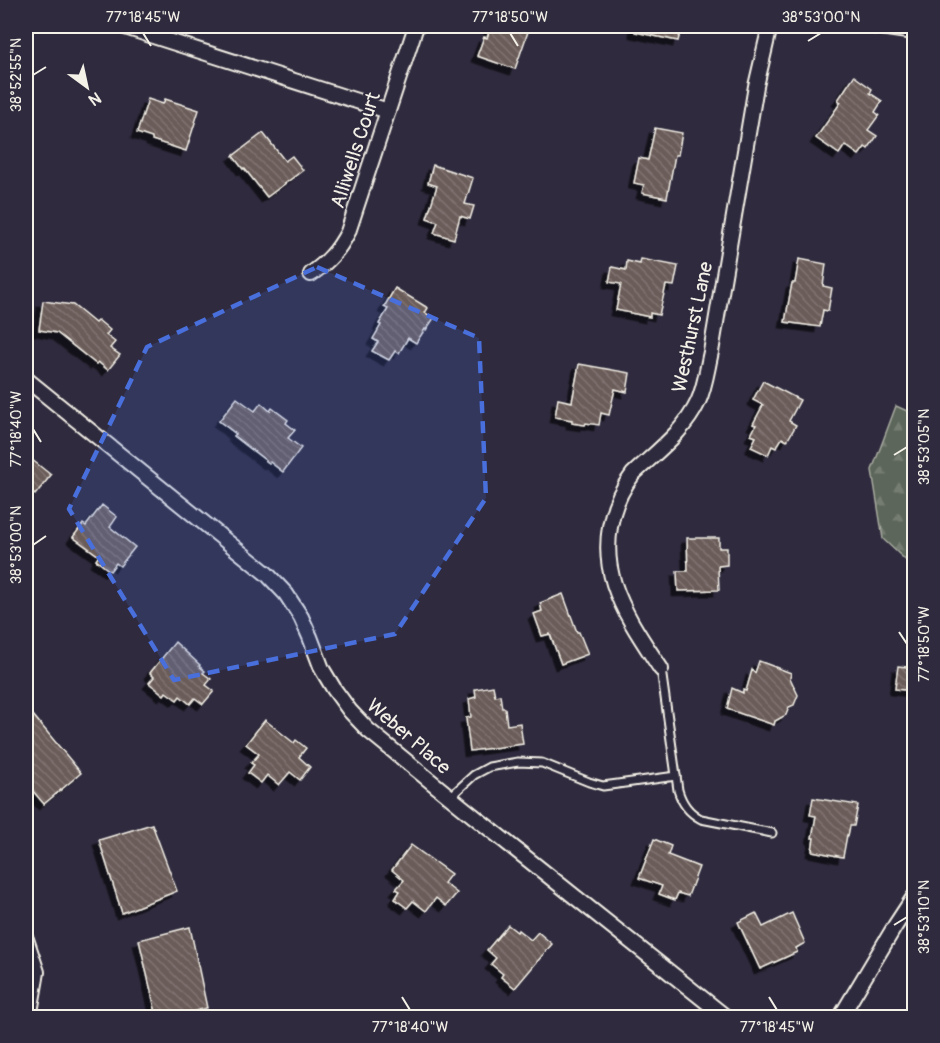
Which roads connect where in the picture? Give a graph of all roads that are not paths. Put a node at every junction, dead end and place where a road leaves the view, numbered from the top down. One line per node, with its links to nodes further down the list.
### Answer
1 (122, 26): 6 (street)
2 (416, 26): 6 (street, Alliwells Court)
3 (770, 26): 9 (street, Westhurst Lane)
4 (874, 26): 5 (street)
5 (915, 32)
6 (388, 111): 7 (street, Alliwells Court)
7 (311, 274)
8 (26, 379): 11 (street, Weber Place)
9 (661, 669): 10 (lane)
10 (676, 776): 11 (lane); 12 (lane)
11 (450, 797): 16 (street, Weber Place)
12 (772, 833)
13 (915, 897): 17 (street)
14 (26, 939): 15 (street)
15 (29, 1017)
16 (727, 1017)
17 (840, 1017)

